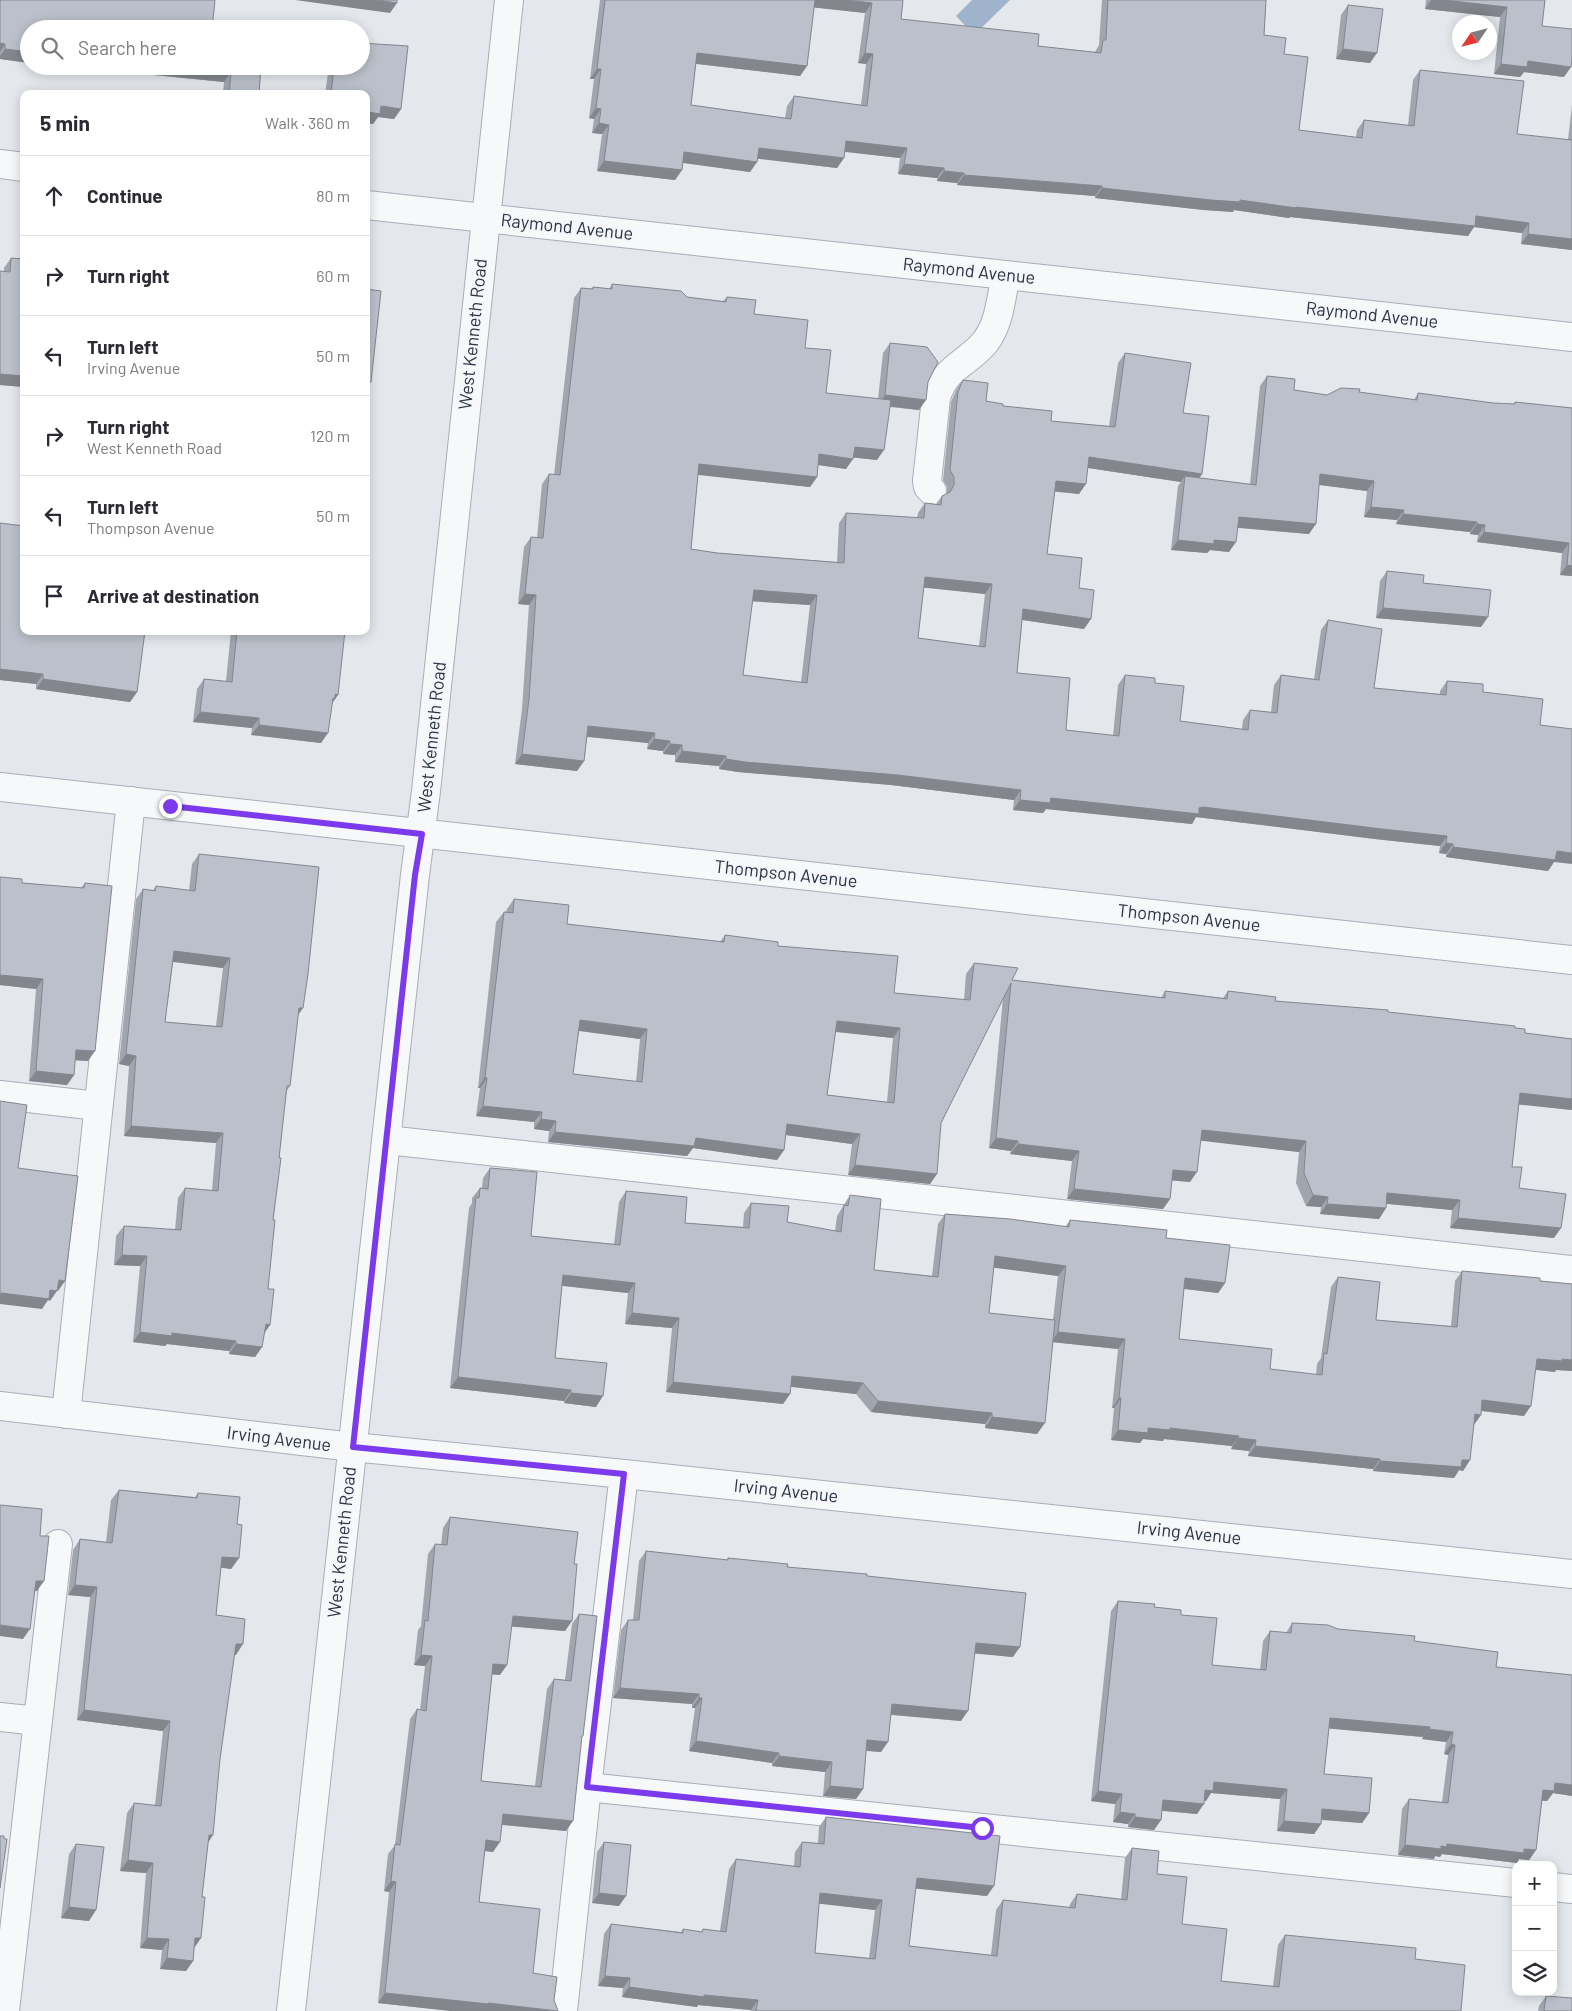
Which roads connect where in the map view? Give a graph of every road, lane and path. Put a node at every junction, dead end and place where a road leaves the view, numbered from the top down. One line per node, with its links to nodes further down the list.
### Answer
1 (509, 0): 5 (street, West Kenneth Road)
2 (0, 164): 3 (street)
3 (20, 166)
4 (370, 205): 5 (street, Raymond Avenue)
5 (485, 218): 6 (street, Raymond Avenue); 11 (street, West Kenneth Road)
6 (1006, 275): 7 (street, Raymond Avenue); 8 (street)
7 (1572, 337)
8 (932, 491)
9 (0, 787): 10 (street, Thompson Avenue)
10 (131, 801): 11 (street, Thompson Avenue); 14 (street)
11 (422, 834): 12 (street, Thompson Avenue); 15 (street, West Kenneth Road)
12 (1572, 960)
13 (0, 1095): 14 (street)
14 (98, 1106): 18 (street)
15 (387, 1140): 16 (street); 19 (street, West Kenneth Road)
16 (1572, 1270)
17 (0, 1406): 18 (street, Irving Avenue)
18 (66, 1414): 19 (street, Irving Avenue)
19 (353, 1447): 20 (street, Irving Avenue); 30 (street, West Kenneth Road)
20 (624, 1474): 22 (street, Irving Avenue); 25 (street)
21 (58, 1544): 24 (street)
22 (1572, 1574)
23 (0, 1717): 24 (street)
24 (38, 1720): 29 (street)
25 (587, 1787): 26 (street); 31 (street)
26 (1512, 1883)
27 (1557, 1887): 28 (street)
28 (1572, 1889)
29 (5, 2011)
30 (291, 2011)
31 (563, 2011)

